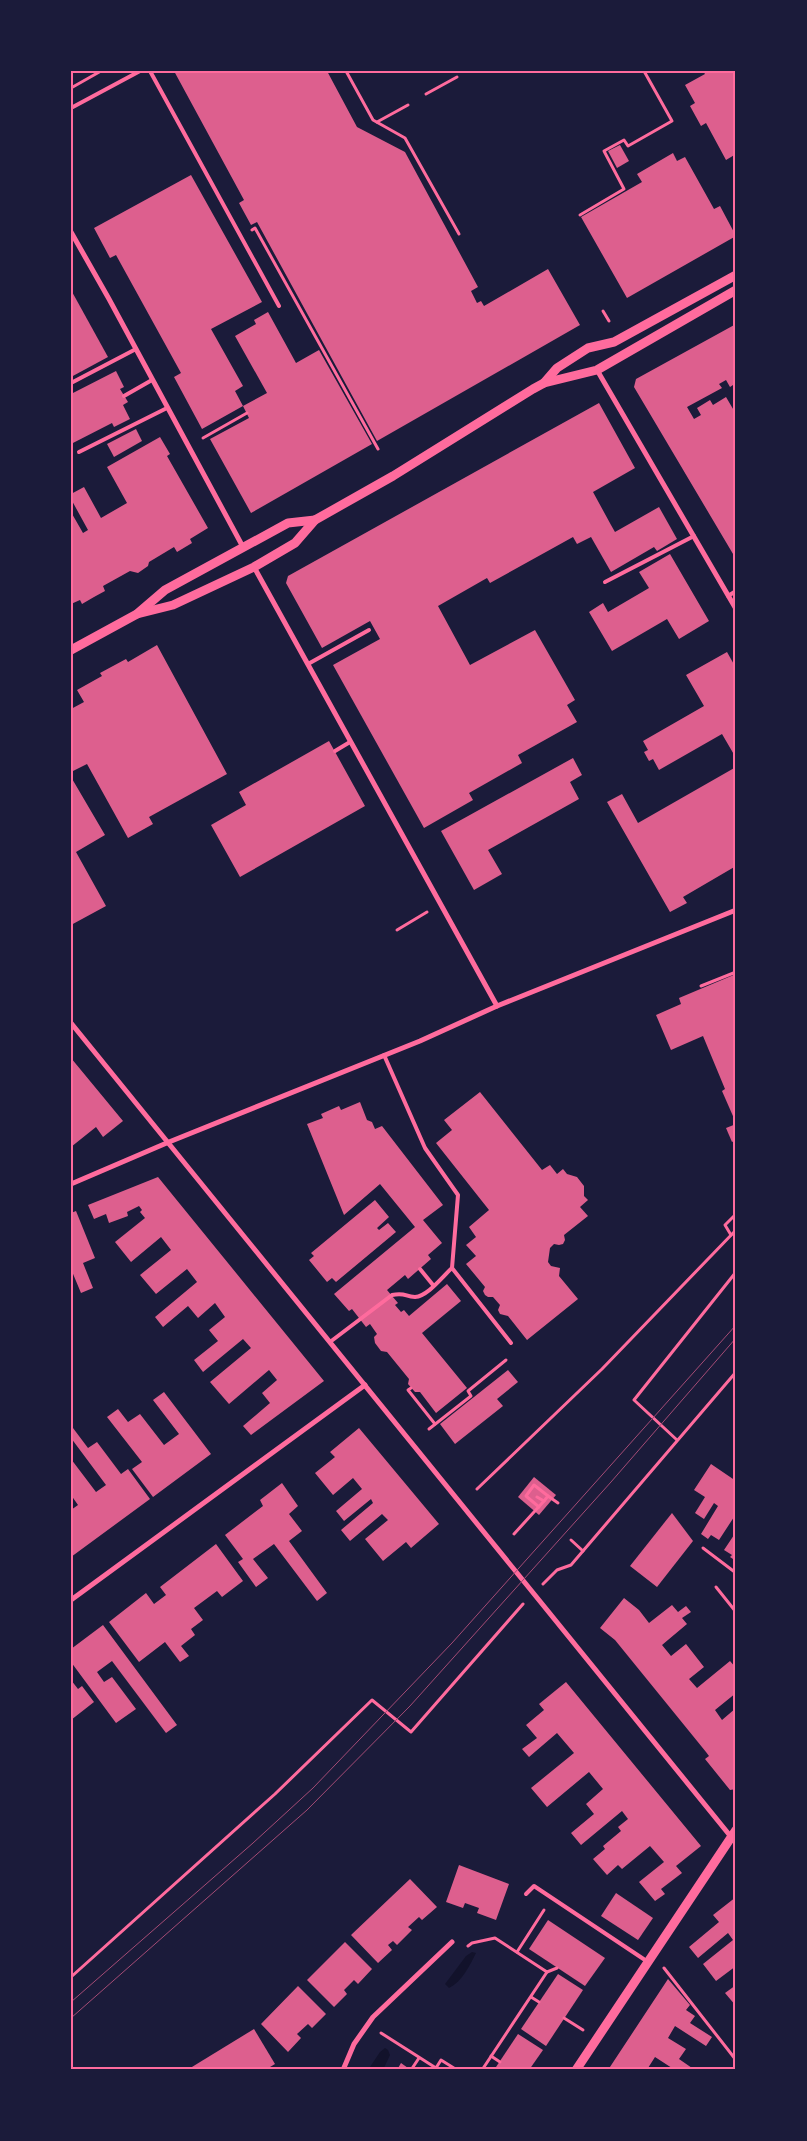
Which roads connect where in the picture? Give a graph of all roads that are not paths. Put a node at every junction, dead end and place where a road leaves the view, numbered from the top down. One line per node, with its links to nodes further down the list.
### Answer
1 (140, 71): 3 (lane)
2 (150, 71): 7 (lane)
3 (71, 108)
4 (71, 232): 8 (street)
5 (736, 275): 12 (street)
6 (736, 290): 9 (street)
7 (279, 306)
8 (136, 349): 10 (street); 11 (lane)
9 (597, 370): 12 (street); 17 (street)
10 (152, 380): 13 (lane); 14 (street)
11 (71, 383)
12 (544, 383): 16 (street)
13 (124, 396)
14 (167, 408): 15 (lane); 18 (street)
15 (79, 452)
16 (315, 520): 18 (street); 19 (street)
17 (694, 536): 20 (lane); 22 (street)
18 (243, 547): 24 (street)
19 (254, 567): 24 (street); 27 (street)
20 (604, 582)
21 (736, 591): 22 (lane)
22 (728, 596): 23 (street)
23 (736, 609)
24 (137, 614): 26 (street)
25 (369, 630): 27 (lane)
26 (71, 650)
27 (308, 664): 28 (street)
28 (350, 742): 29 (lane); 31 (street)
29 (335, 751)
30 (736, 910): 31 (street)
31 (498, 1006): 33 (street)
32 (71, 1023): 34 (street)
33 (384, 1055): 34 (street); 36 (lane)
34 (169, 1142): 35 (street); 39 (street)
35 (71, 1184)
36 (452, 1268): 38 (lane); 40 (lane)
37 (420, 1269): 38 (lane)
38 (434, 1285): 39 (lane)
39 (330, 1342): 41 (street)
40 (510, 1343)
41 (365, 1385): 42 (street); 43 (street)
42 (71, 1600)
43 (734, 1837): 46 (street)
44 (526, 1894): 46 (lane)
45 (452, 1942): 47 (street)
46 (648, 1962): 48 (street)
47 (343, 2070)
48 (576, 2070)

